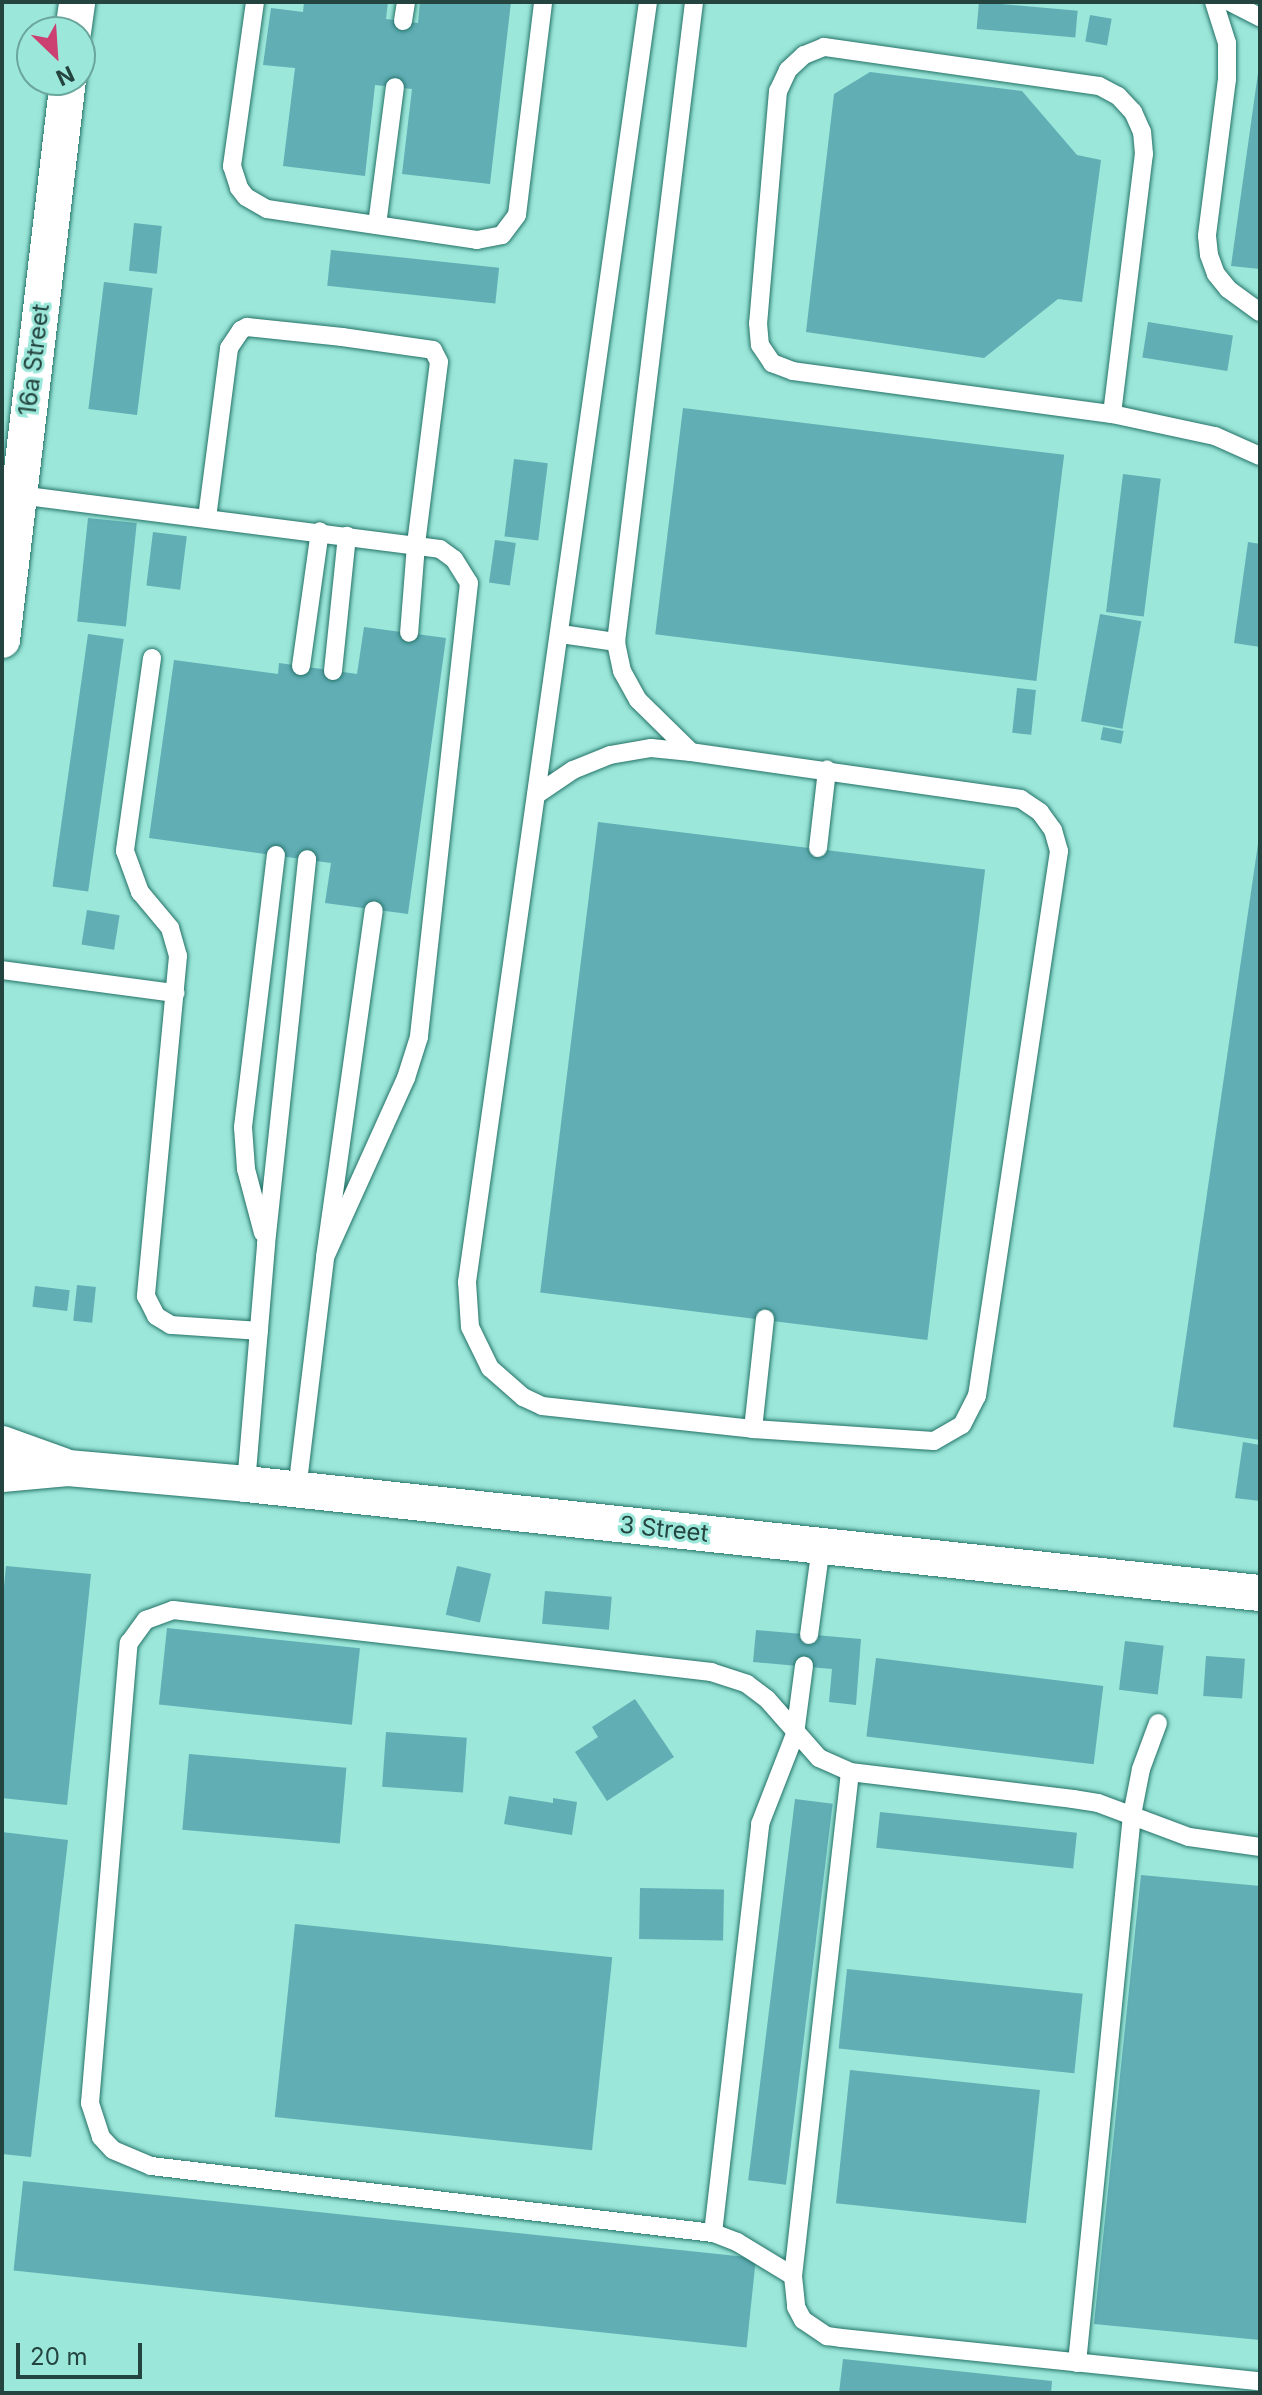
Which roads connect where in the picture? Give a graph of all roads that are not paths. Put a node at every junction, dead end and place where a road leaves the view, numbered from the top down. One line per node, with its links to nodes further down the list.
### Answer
1 (255, 2): 10 (lane)
2 (648, 2): 21 (lane)
3 (694, 2): 23 (lane)
4 (1214, 2): 11 (lane)
5 (1230, 2): 7 (lane)
6 (542, 3): 10 (lane)
7 (1260, 17)
8 (395, 87): 10 (lane)
9 (66, 96): 13 (street, 16a Street)
10 (377, 225)
11 (1260, 312)
12 (1112, 414): 12 (lane); 14 (lane)
13 (13, 452): 15 (street, 16a Street)
14 (1260, 456)
15 (19, 495): 16 (lane); 22 (street, 16a Street)
16 (207, 518): 17 (lane); 19 (lane)
17 (320, 531): 18 (lane); 25 (lane)
18 (347, 536): 19 (lane); 26 (lane)
19 (416, 545): 20 (lane); 37 (lane)
20 (409, 633)
21 (561, 634): 23 (lane); 29 (lane)
22 (2, 640)
23 (616, 642): 27 (lane)
24 (152, 658): 35 (lane)
25 (301, 666)
26 (333, 671)
27 (691, 752): 28 (lane); 29 (lane)
28 (827, 770): 30 (lane); 40 (lane)
29 (536, 795): 40 (lane)
30 (818, 848)
31 (276, 855): 36 (lane)
32 (307, 859): 36 (lane)
33 (374, 910): 37 (lane)
34 (2, 970): 35 (lane)
35 (175, 993): 39 (lane)
36 (266, 1244): 39 (lane)
37 (325, 1257): 45 (lane)
38 (765, 1319): 40 (lane)
39 (259, 1331): 44 (lane)
40 (753, 1429)
41 (2, 1444): 42 (street, 3 Street)
42 (68, 1468): 43 (street, 3 Street); 44 (street, 3 Street)
43 (2, 1474)
44 (246, 1484): 45 (street, 3 Street)
45 (297, 1490): 46 (street, 3 Street)
46 (821, 1546): 47 (street, 3 Street); 48 (lane)
47 (1260, 1593)
48 (809, 1635)
49 (804, 1666): 51 (lane)
50 (1158, 1723): 53 (lane)
51 (795, 1734): 52 (lane); 55 (lane); 55 (lane)
52 (850, 1772): 53 (lane); 56 (lane)
53 (1132, 1815): 54 (lane); 57 (lane)
54 (1260, 1847)
55 (713, 2233): 56 (lane)
56 (793, 2276): 57 (lane)
57 (1077, 2363): 58 (lane)
58 (1260, 2381)

